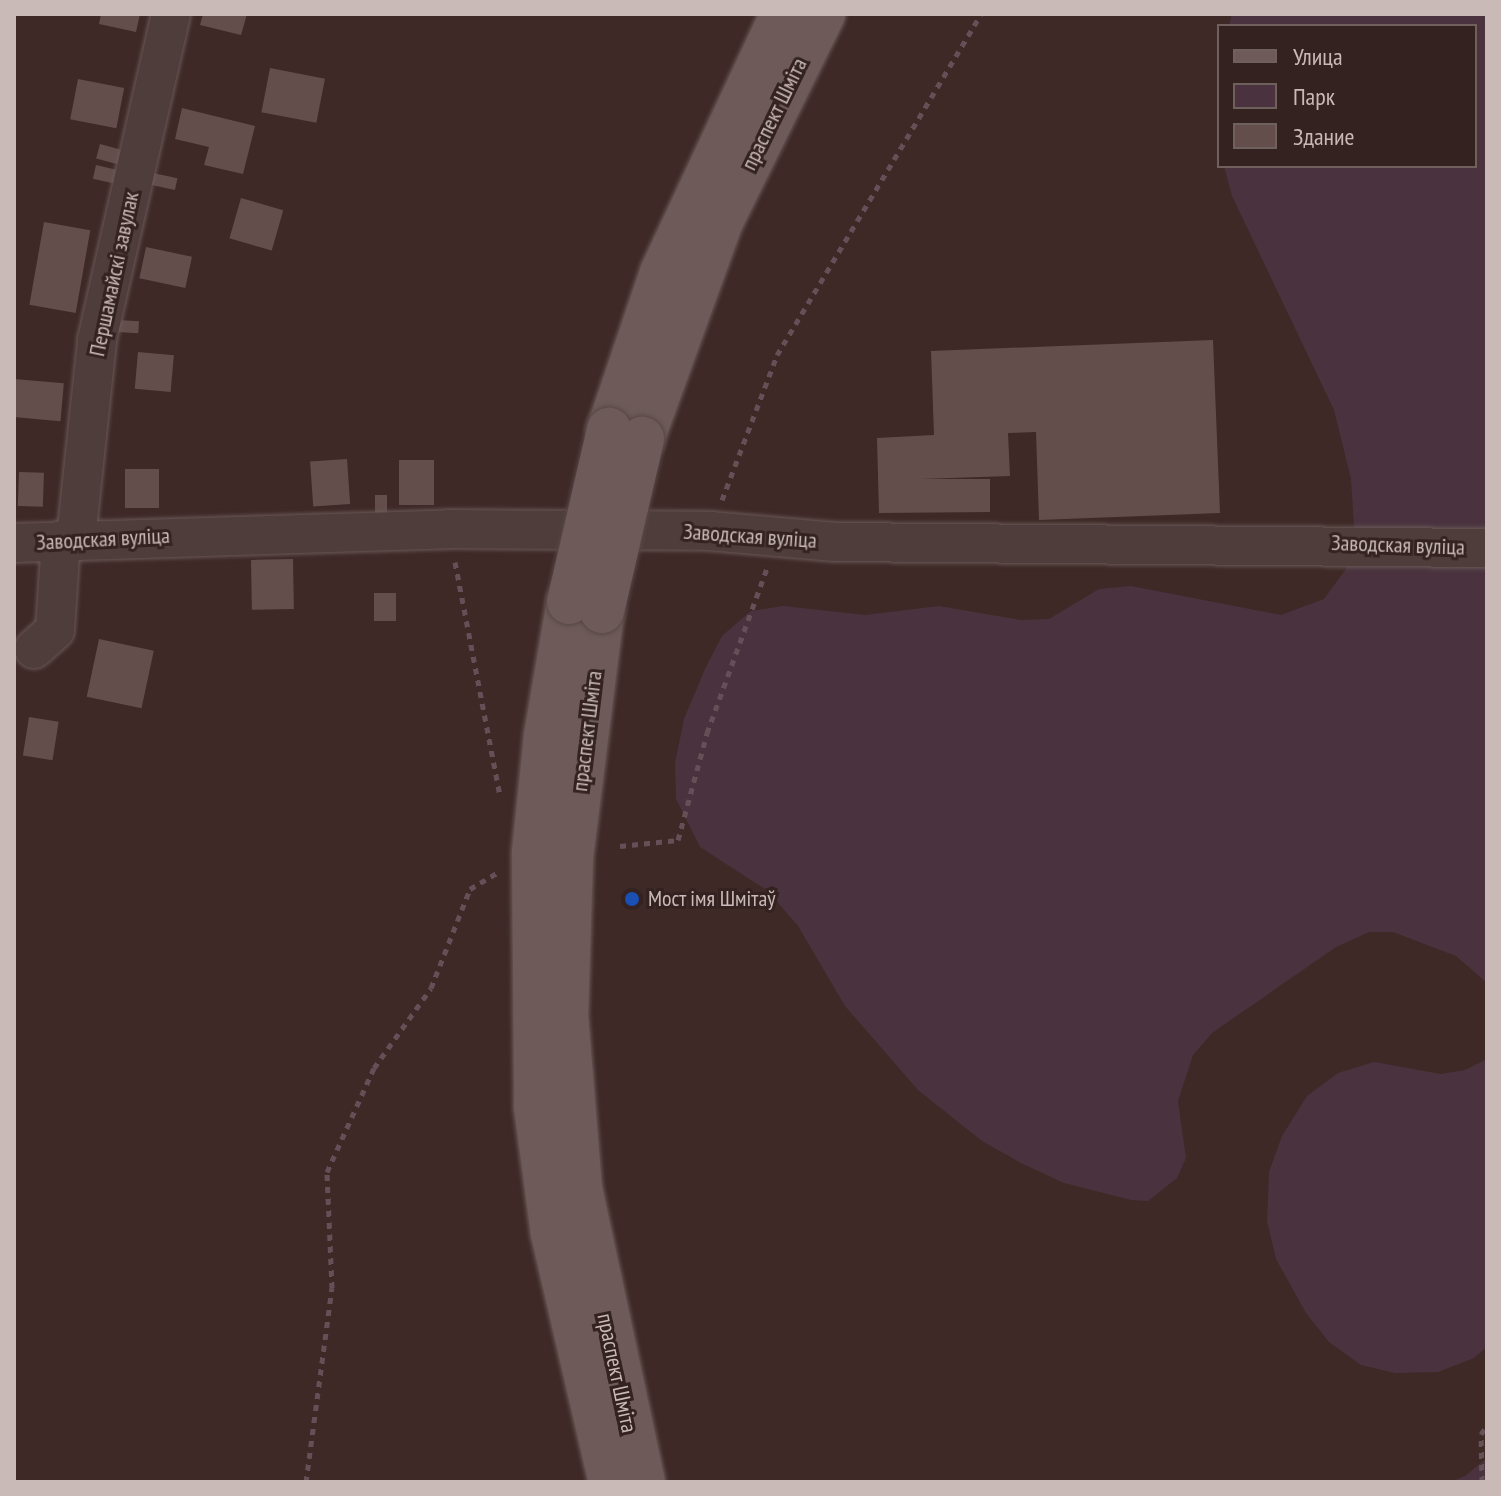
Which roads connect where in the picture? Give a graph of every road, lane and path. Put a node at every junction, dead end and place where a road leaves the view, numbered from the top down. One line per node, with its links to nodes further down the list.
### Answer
1 (171, 14): 9 (street, Першамайскі завулак)
2 (783, 14): 5 (main road, праспект Шміта)
3 (823, 14): 5 (main road, праспект Шміта)
4 (981, 14): 7 (path)
5 (626, 435): 12 (main road, праспект Шміта, bridge)
6 (448, 529): 7 (street, Заводская вуліца); 9 (street, Заводская вуліца); 14 (path)
7 (710, 531): 8 (street, Заводская вуліца)
8 (778, 537): 11 (street, Заводская вуліца); 15 (path)
9 (69, 539): 10 (street, Заводская вуліца); 13 (street, Першамайскі завулак)
10 (14, 543)
11 (1487, 548)
12 (586, 607): 19 (main road, праспект Шміта); 20 (main road, праспект Шміта)
13 (34, 649)
14 (502, 805)
15 (620, 846)
16 (507, 868): 18 (path)
17 (1487, 1426): 21 (path)
18 (306, 1482)
19 (611, 1482)
20 (643, 1482)
21 (1482, 1482)

